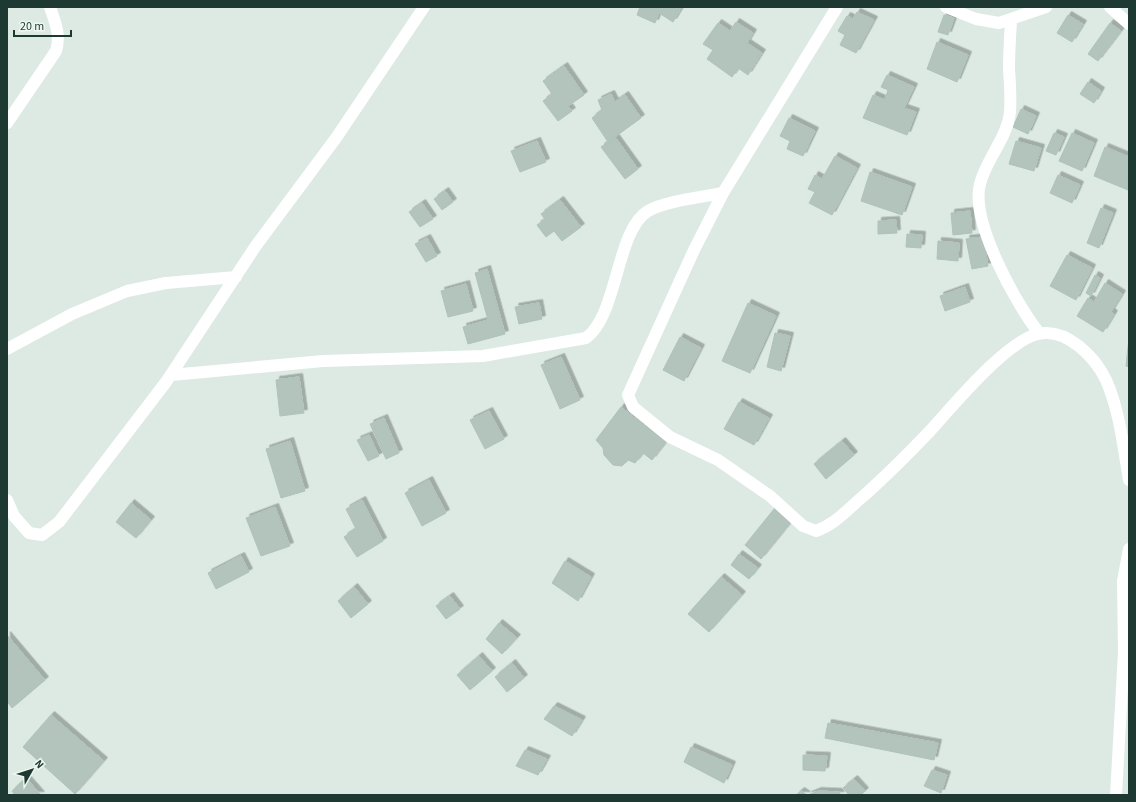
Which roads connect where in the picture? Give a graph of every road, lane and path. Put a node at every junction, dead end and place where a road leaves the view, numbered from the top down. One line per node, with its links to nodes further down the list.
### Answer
1 (50, 7): 9 (street)
2 (424, 7): 11 (street)
3 (837, 7): 10 (street)
4 (946, 7): 7 (street)
5 (1046, 7): 7 (street)
6 (1110, 7): 8 (street)
7 (1011, 21): 12 (street)
8 (1129, 24)
9 (7, 123)
10 (723, 193): 12 (street); 14 (street)
11 (236, 277): 13 (street); 14 (street)
12 (1039, 333): 15 (street)
13 (7, 349)
14 (171, 375): 16 (street)
15 (1129, 480)
16 (7, 500)
17 (1129, 549): 18 (street)
18 (1116, 795)

